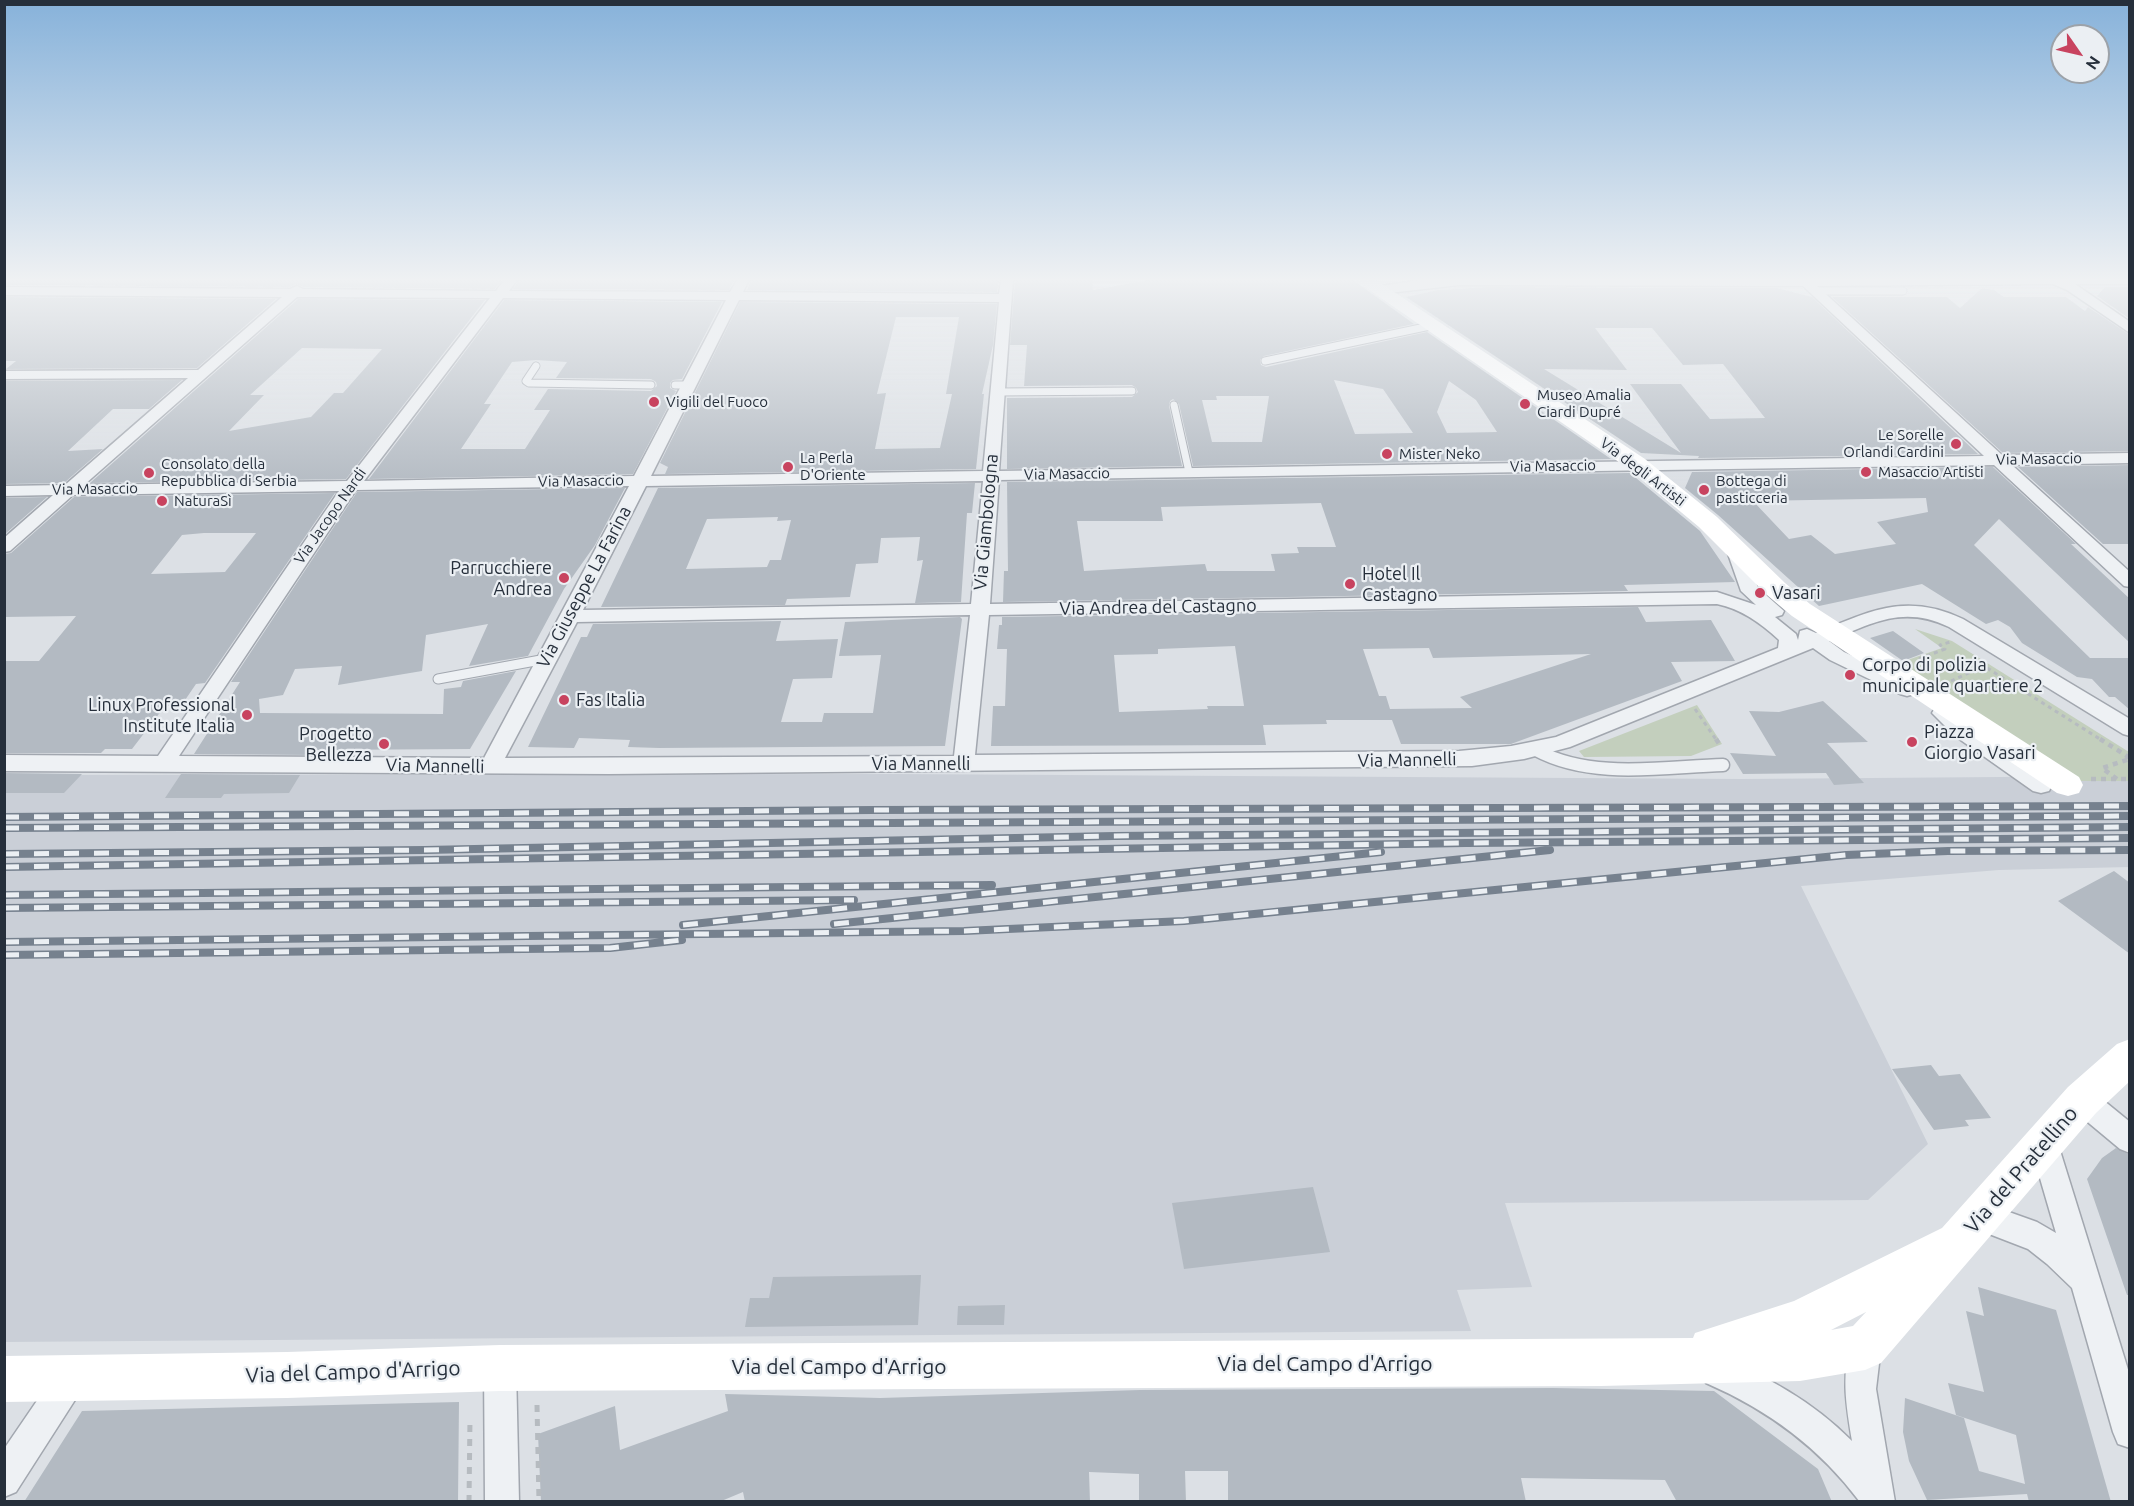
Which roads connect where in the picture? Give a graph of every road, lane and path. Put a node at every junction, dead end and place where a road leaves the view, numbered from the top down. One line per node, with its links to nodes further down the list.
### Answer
1 (228, 350): 11 (street)
2 (456, 350): 22 (street, Via Jacopo Nardi)
3 (703, 350): 21 (street, Via Giuseppe La Farina)
4 (1001, 350): 14 (street, Via Giambologna)
5 (1316, 350): 8 (lane)
6 (1467, 350): 18 (street, Via degli Artisti)
7 (1880, 350): 17 (street)
8 (1265, 361)
9 (536, 366): 12 (lane)
10 (4, 375): 11 (street)
11 (200, 375): 23 (street)
12 (651, 385)
13 (1132, 391): 14 (lane)
14 (997, 392): 20 (street, Via Giambologna)
15 (1174, 405): 19 (lane)
16 (2130, 458): 17 (street, Via Masaccio)
17 (1998, 460): 18 (street, Via Masaccio); 27 (street)
18 (1637, 464): 19 (street, Via Masaccio); 26 (street, Via degli Artisti)
19 (1189, 472): 20 (street, Via Masaccio)
20 (991, 475): 21 (street, Via Masaccio); 28 (street, Via Giambologna)
21 (640, 480): 22 (street, Via Masaccio); 29 (street, Via Giuseppe La Farina)
22 (350, 485): 23 (street, Via Masaccio); 42 (street, Via Jacopo Nardi)
23 (68, 489): 24 (street, Via Masaccio); 25 (street)
24 (4, 491)
25 (4, 547)
26 (1736, 551): 30 (street, Via degli Artisti); 30 (street, Via degli Artisti)
27 (2130, 582)
28 (980, 610): 29 (street, Via Andrea del Castagno); 32 (street, Via Andrea del Castagno); 43 (street, Via Giambologna)
29 (571, 616): 33 (street, Via Giuseppe La Farina)
30 (1836, 639): 32 (street, Via Mannelli); 37 (street); 37 (street); 38 (street, Via Mannelli); 47 (street)
31 (1949, 642): 34 (path)
32 (1787, 652): 39 (street, Via Mannelli)
33 (546, 659): 35 (lane); 45 (street, Via Giuseppe La Farina)
34 (1915, 661)
35 (438, 679)
36 (1947, 683): 40 (path)
37 (1907, 689): 47 (street)
38 (2130, 729)
39 (1536, 750): 43 (street, Via Mannelli); 44 (lane)
40 (2130, 759): 46 (path)
41 (4, 763): 42 (street, Via Mannelli)
42 (164, 763): 45 (street, Via Mannelli)
43 (964, 764): 45 (street, Via Mannelli)
44 (1723, 765)
45 (490, 766)
46 (2118, 779)
47 (2055, 785)
48 (2130, 1056): 49 (street, Via del Pratellino)
49 (2082, 1100): 50 (street, Via del Pratellino); 51 (street, Via del Pratellino)
50 (2130, 1140)
51 (2044, 1144): 52 (street, Via del Pratellino); 53 (street)
52 (1970, 1229): 53 (street); 54 (street, Via del Pratellino); 55 (street, Via del Pratellino)
53 (2082, 1279): 62 (street)
54 (1827, 1309): 56 (street, Via del Campo d'Arrigo)
55 (1865, 1347): 56 (street, Via del Campo d'Arrigo); 64 (street)
56 (1673, 1360): 57 (street, Via del Campo d'Arrigo); 64 (street)
57 (500, 1368): 58 (street, Via del Campo d'Arrigo); 66 (street)
58 (71, 1378): 59 (street, Via del Campo d'Arrigo); 63 (street)
59 (4, 1379)
60 (537, 1405): 67 (path)
61 (470, 1410): 65 (path)
62 (2130, 1432)
63 (4, 1480)
64 (1879, 1500)
65 (469, 1502)
66 (502, 1502)
67 (539, 1502)

